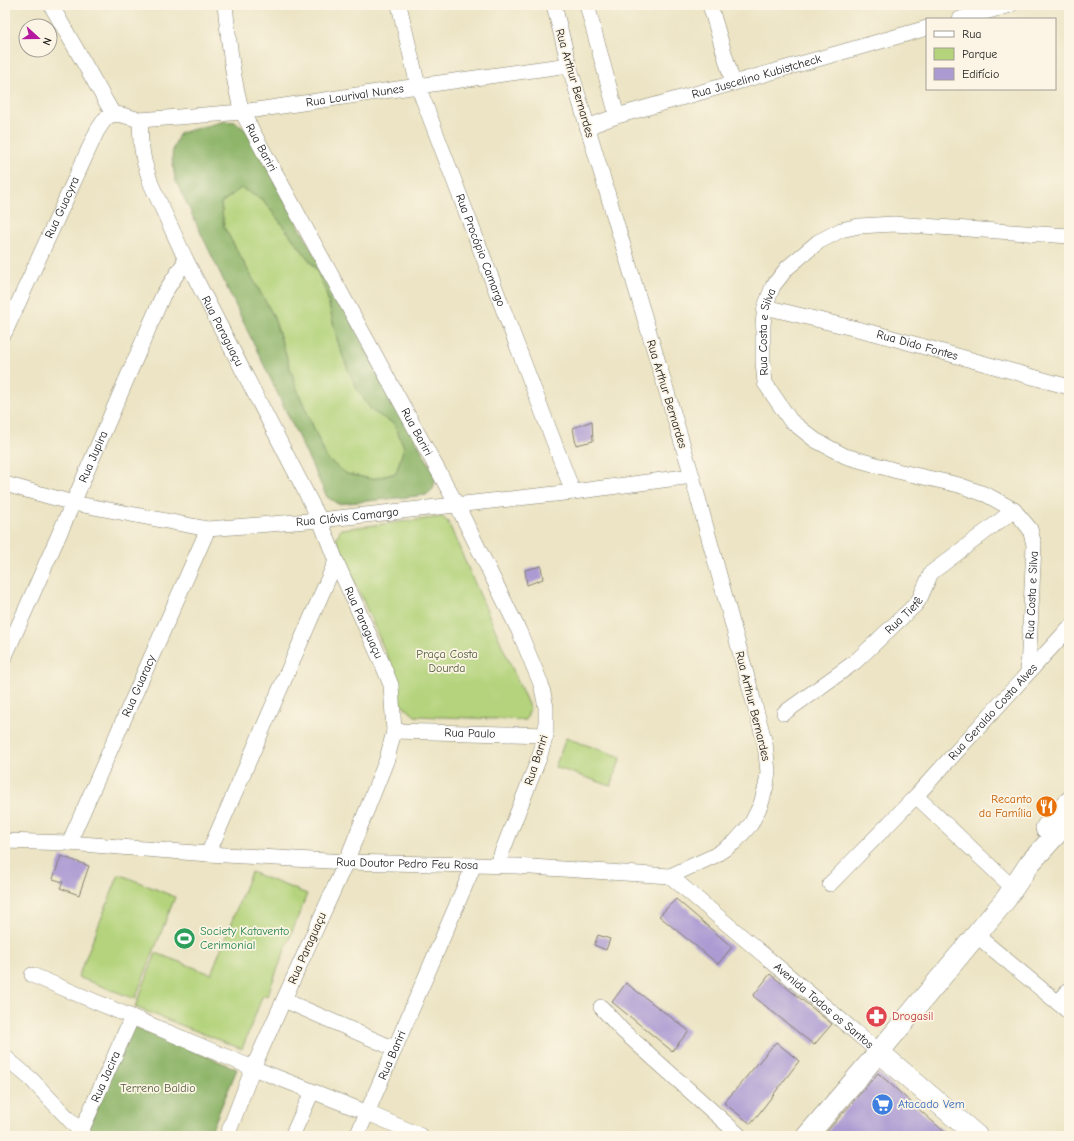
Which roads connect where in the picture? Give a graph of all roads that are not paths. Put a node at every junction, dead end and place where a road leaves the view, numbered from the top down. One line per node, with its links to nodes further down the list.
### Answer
1 (51, 5): 14 (street)
2 (225, 5): 13 (street, Rua Bariri)
3 (400, 5): 12 (street, Rua Procópio Camargo)
4 (554, 5): 10 (street, Rua Arthur Bernardes)
5 (587, 5): 15 (street)
6 (710, 5): 11 (street)
7 (1010, 5): 8 (street)
8 (964, 18)
9 (926, 28): 11 (street, Rua Juscelino Kubistcheck)
10 (569, 65): 12 (street, Rua Lourival Nunes); 17 (street, Rua Arthur Bernardes)
11 (733, 83): 15 (street, Rua Juscelino Kubistcheck)
12 (418, 86): 13 (street, Rua Lourival Nunes); 25 (street, Rua Procópio Camargo)
13 (242, 112): 16 (street, Rua Lourival Nunes); 27 (street, Rua Bariri)
14 (113, 114): 16 (street); 21 (street, Rua Guacyra)
15 (617, 116): 17 (street, Rua Juscelino Kubistcheck)
16 (140, 120): 19 (street, Rua Paraguaçu)
17 (587, 128): 23 (street, Rua Arthur Bernardes)
18 (1069, 236): 20 (street, Rua Costa e Silva)
19 (186, 260): 26 (street, Rua Jupira); 29 (street, Rua Paraguaçu)
20 (765, 307): 22 (street, Rua Dido Fontes); 28 (street, Rua Costa e Silva)
21 (5, 332)
22 (1069, 387)
23 (692, 476): 25 (street, Rua Clóvis Camargo); 38 (street, Rua Arthur Bernardes)
24 (5, 484): 26 (street, Rua Clóvis Camargo)
25 (573, 492): 27 (street, Rua Clóvis Camargo)
26 (74, 503): 30 (street, Rua Clóvis Camargo); 33 (street, Rua Jupira)
27 (457, 505): 29 (street, Rua Clóvis Camargo); 37 (street, Rua Bariri)
28 (1014, 510): 34 (street, Rua Costa e Silva); 35 (street, Rua Tietê)
29 (320, 520): 30 (street, Rua Clóvis Camargo); 31 (street, Rua Paraguaçu)
30 (208, 529): 43 (street, Rua Guaracy)
31 (336, 562): 36 (street, Rua Paraguaçu); 44 (street)
32 (1069, 628): 34 (street, Rua Geraldo Costa Alves)
33 (5, 656)
34 (1028, 672): 39 (street, Rua Geraldo Costa Alves)
35 (784, 714)
36 (394, 731): 37 (street, Rua Paulo); 45 (street, Rua Paraguaçu)
37 (546, 735): 47 (street, Rua Bariri)
38 (766, 786): 48 (street, Rua Doutor Pedro Feu Rosa)
39 (916, 796): 49 (street, Rua Geraldo Costa Alves); 50 (street)
40 (1069, 802): 50 (street)
41 (1069, 820): 50 (street)
42 (5, 841): 43 (street, Rua Doutor Pedro Feu Rosa)
43 (69, 843): 44 (street, Rua Doutor Pedro Feu Rosa)
44 (208, 854): 45 (street, Rua Doutor Pedro Feu Rosa)
45 (346, 862): 46 (street, Rua Doutor Pedro Feu Rosa); 54 (street, Rua Paraguaçu)
46 (474, 865): 47 (street, Rua Doutor Pedro Feu Rosa); 58 (street, Rua Bariri)
47 (497, 865): 48 (street, Rua Doutor Pedro Feu Rosa)
48 (670, 876): 59 (street, Avenida Todos os Santos)
49 (830, 884)
50 (1009, 884): 51 (street)
51 (976, 935): 56 (street); 59 (street)
52 (32, 975): 57 (street)
53 (1069, 990): 56 (street)
54 (284, 1000): 58 (street); 61 (street, Rua Paraguaçu)
55 (601, 1007): 69 (street)
56 (1063, 1007)
57 (132, 1017): 61 (street); 64 (street, Rua Jacira)
58 (395, 1049): 63 (street, Rua Bariri)
59 (879, 1052): 70 (street); 71 (street, Avenida Todos os Santos)
60 (5, 1057): 64 (street)
61 (253, 1068): 62 (street); 65 (street, Rua Paraguaçu)
62 (312, 1092): 63 (street); 66 (street)
63 (368, 1113): 67 (street, Rua Bariri); 68 (street)
64 (80, 1134)
65 (227, 1136)
66 (292, 1136)
67 (357, 1136)
68 (421, 1136)
69 (740, 1136)
70 (807, 1136)
71 (976, 1136)

